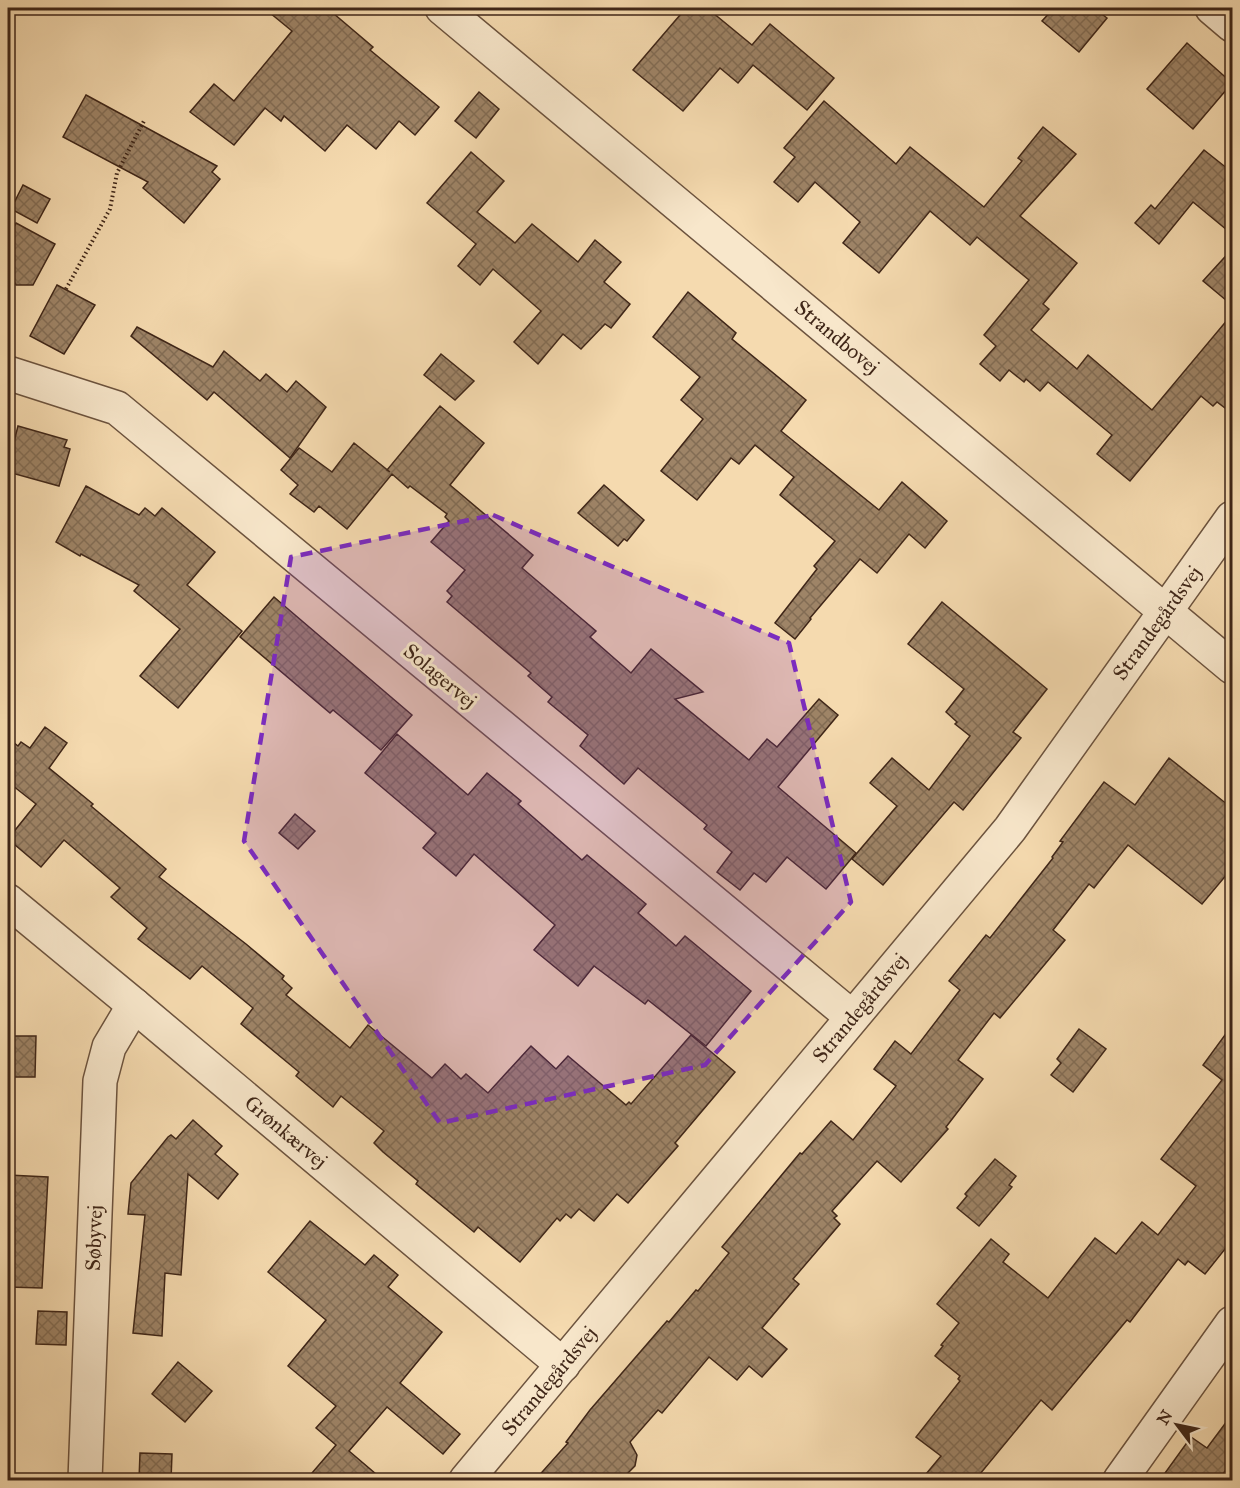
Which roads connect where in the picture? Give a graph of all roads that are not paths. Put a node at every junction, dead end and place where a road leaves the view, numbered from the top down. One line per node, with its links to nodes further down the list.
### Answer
1 (442, 8): 6 (street, Strandbovej)
2 (1212, 8): 3 (street)
3 (1233, 25)
4 (8, 373): 10 (street, Solagervej)
5 (1233, 518): 6 (street, Strandegårdsvej)
6 (1166, 611): 7 (street, Strandbovej); 10 (street, Strandegårdsvej)
7 (1233, 667)
8 (8, 901): 9 (street, Grønkærvej)
9 (135, 1005): 12 (street, Grønkærvej); 13 (street, Søbyvej)
10 (852, 1017): 12 (street, Strandegårdsvej)
11 (1233, 1323): 15 (street)
12 (563, 1365): 14 (street, Strandegårdsvej)
13 (85, 1480)
14 (466, 1480)
15 (1120, 1480)

